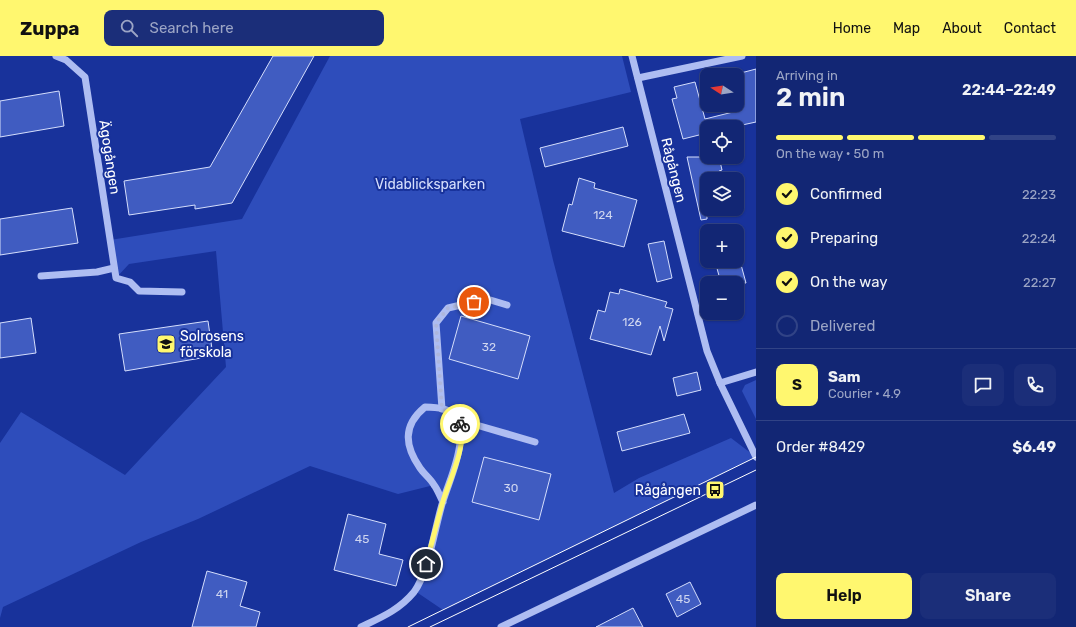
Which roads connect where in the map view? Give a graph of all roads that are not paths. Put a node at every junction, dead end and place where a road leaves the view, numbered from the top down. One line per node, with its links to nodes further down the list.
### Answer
1 (56, 56): 5 (street, Ägogången)
2 (632, 56): 4 (street, Rågången)
3 (742, 56): 4 (street)
4 (638, 78): 10 (street, Rågången)
5 (114, 268): 6 (street); 7 (street, Ägogången)
6 (41, 276)
7 (182, 292)
8 (507, 305): 11 (street)
9 (756, 372): 10 (street)
10 (720, 383): 14 (street, Rågången)
11 (442, 409): 12 (street); 15 (street)
12 (461, 427): 13 (street); 15 (street)
13 (535, 442)
14 (756, 457)
15 (443, 502): 17 (street)
16 (756, 504): 18 (street)
17 (361, 627)
18 (502, 627)

